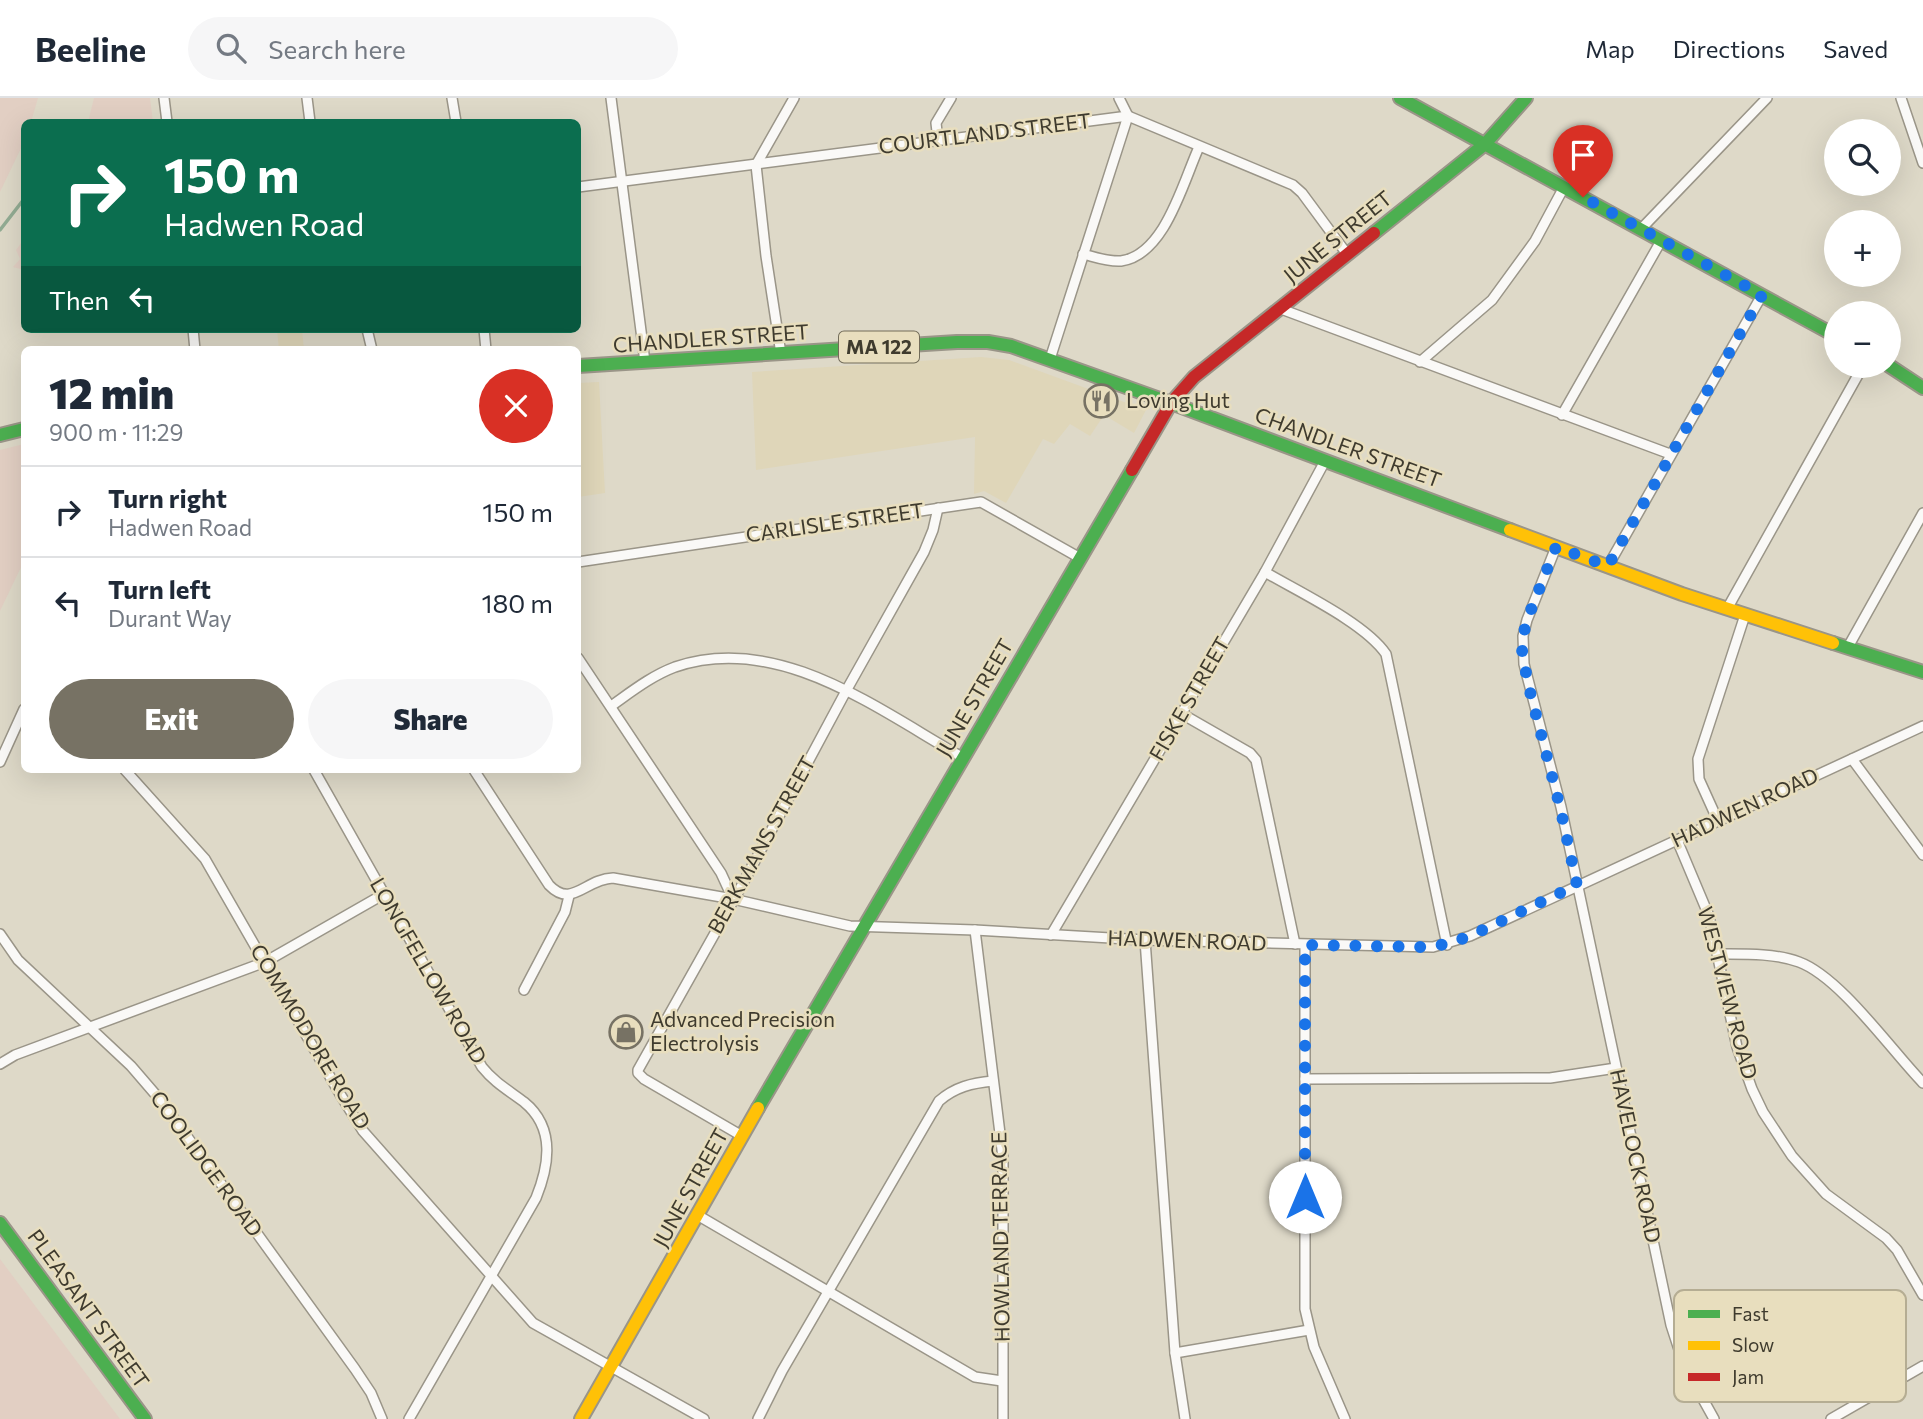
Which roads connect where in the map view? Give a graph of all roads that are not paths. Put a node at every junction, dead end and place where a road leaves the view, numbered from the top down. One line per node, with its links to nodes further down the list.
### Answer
1 (164, 98): 13 (street)
2 (307, 98): 14 (street)
3 (452, 98): 15 (street)
4 (611, 98): 21 (street)
5 (794, 98): 20 (street)
6 (951, 98): 16 (street)
7 (1119, 98): 12 (street)
8 (1401, 98): 17 (street)
9 (1526, 98): 17 (street, JUNE STREET)
10 (1766, 98): 24 (street)
11 (1901, 98): 19 (street)
12 (1128, 116): 16 (street, COURTLAND STREET); 18 (street); 26 (street)
13 (167, 119)
14 (310, 119)
15 (456, 119)
16 (938, 140): 20 (street, COURTLAND STREET)
17 (1485, 144): 23 (street); 27 (street, JUNE STREET)
18 (1199, 147): 26 (street); 27 (street)
19 (1923, 163)
20 (757, 165): 21 (street, COURTLAND STREET); 31 (street)
21 (622, 181): 22 (street, COURTLAND STREET); 33 (street)
22 (581, 187)
23 (1564, 187): 24 (street); 34 (street)
24 (1641, 229): 25 (street)
25 (1661, 241): 28 (street); 40 (street)
26 (1083, 254): 32 (street)
27 (1347, 254): 29 (street, JUNE STREET)
28 (1762, 295): 30 (street); 43 (street)
29 (1282, 309): 34 (street); 39 (street, JUNE STREET)
30 (1824, 329)
31 (781, 354): 32 (street, CHANDLER STREET / MA 122); 33 (street, CHANDLER STREET / MA 122)
32 (1050, 359): 39 (street, CHANDLER STREET / MA 122)
33 (645, 362): 35 (street, CHANDLER STREET / MA 122)
34 (1420, 362): 40 (street)
35 (581, 366)
36 (1901, 374): 38 (street)
37 (1856, 378): 52 (street)
38 (1923, 388)
39 (1171, 403): 44 (street, CHANDLER STREET / MA 122); 48 (street, JUNE STREET)
40 (1562, 415): 43 (street)
41 (21, 430): 42 (street)
42 (0, 435)
43 (1670, 454): 50 (street)
44 (1325, 461): 47 (street, CHANDLER STREET / MA 122); 51 (street, FISKE STREET)
45 (939, 508): 48 (street, CARLISLE STREET); 49 (street, CARLISLE STREET); 57 (street, BERKMANS STREET)
46 (1923, 513): 54 (street)
47 (1556, 547): 50 (street, CHANDLER STREET / MA 122); 71 (street, HAVELOCK ROAD)
48 (1080, 558): 62 (street, JUNE STREET)
49 (581, 562)
50 (1608, 566): 52 (street, CHANDLER STREET / MA 122)
51 (1265, 572): 59 (street, FISKE STREET); 80 (street)
52 (1727, 608): 53 (street, CHANDLER STREET / MA 122)
53 (1745, 615): 54 (street, CHANDLER STREET / MA 122); 68 (street)
54 (1848, 647): 56 (street, CHANDLER STREET / MA 122)
55 (581, 662): 58 (street)
56 (1923, 672)
57 (846, 691): 58 (street); 62 (street); 74 (street, BERKMANS STREET)
58 (611, 706): 74 (street)
59 (1182, 714): 78 (street, FISKE STREET); 81 (street)
60 (21, 716): 64 (street)
61 (1923, 726): 63 (street, HADWEN ROAD)
62 (962, 757): 75 (street, JUNE STREET)
63 (1852, 759): 68 (street, HADWEN ROAD); 70 (street)
64 (0, 762)
65 (128, 773): 85 (street, COMMODORE ROAD)
66 (316, 773): 72 (street, LONGFELLOW ROAD)
67 (476, 773): 73 (street)
68 (1718, 821): 69 (street, HADWEN ROAD)
69 (1677, 840): 71 (street, HADWEN ROAD); 83 (street, WESTVIEW ROAD)
70 (1923, 855)
71 (1577, 885): 80 (street, HADWEN ROAD); 89 (street, HAVELOCK ROAD)
72 (384, 894): 85 (street); 96 (street, LONGFELLOW ROAD)
73 (569, 895): 74 (street, HADWEN ROAD); 86 (street)
74 (733, 898): 75 (street, HADWEN ROAD); 93 (street, BERKMANS STREET)
75 (865, 926): 76 (street, HADWEN ROAD); 93 (street, JUNE STREET)
76 (975, 930): 78 (street, HADWEN ROAD); 91 (street, HOWLAND TERRACE)
77 (0, 934): 84 (street, COOLIDGE ROAD)
78 (1051, 935): 79 (street, HADWEN ROAD)
79 (1145, 940): 81 (street, HADWEN ROAD); 101 (street)
80 (1447, 944): 81 (street, HADWEN ROAD)
81 (1300, 945): 90 (street)
82 (0, 953): 84 (street)
83 (1718, 954): 92 (street); 98 (street, WESTVIEW ROAD)
84 (14, 955): 87 (street, COOLIDGE ROAD)
85 (265, 962): 87 (street); 96 (street, COMMODORE ROAD)
86 (524, 990)
87 (90, 1027): 88 (street); 109 (street, COOLIDGE ROAD)
88 (0, 1064)
89 (1616, 1068): 90 (street); 100 (street, HAVELOCK ROAD)
90 (1305, 1079): 99 (street)
91 (993, 1081): 97 (street); 105 (street, HOWLAND TERRACE)
92 (1923, 1083)
93 (742, 1136): 94 (street, JUNE STREET)
94 (699, 1216): 97 (street); 103 (street, JUNE STREET)
95 (0, 1223): 108 (street, PLEASANT STREET)
96 (492, 1275): 103 (street, COMMODORE ROAD); 110 (street, LONGFELLOW ROAD)
97 (828, 1292): 105 (street); 113 (street)
98 (1923, 1295)
99 (1309, 1330): 101 (street); 116 (street)
100 (1674, 1334)
101 (1175, 1353): 115 (street)
102 (1923, 1366): 104 (street)
103 (610, 1367): 111 (street, JUNE STREET); 112 (street, COMMODORE ROAD)
104 (1906, 1376)
105 (1002, 1381): 114 (street, HOWLAND TERRACE)
106 (1705, 1402): 117 (street, HAVELOCK ROAD)
107 (1860, 1402): 118 (street)
108 (145, 1419)
109 (382, 1419)
110 (409, 1419)
111 (581, 1419)
112 (704, 1419)
113 (758, 1419)
114 (1003, 1419)
115 (1185, 1419)
116 (1345, 1419)
117 (1714, 1419)
118 (1830, 1419)

